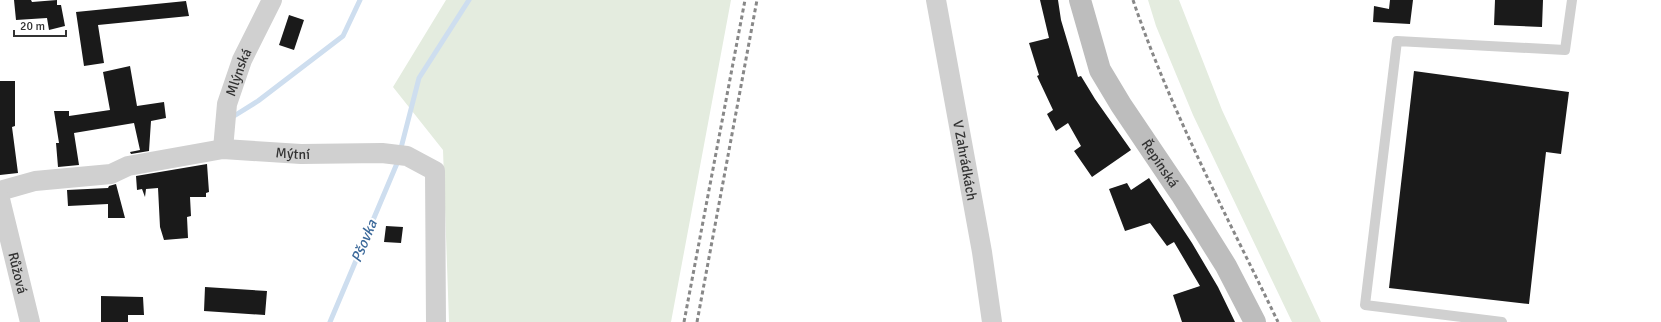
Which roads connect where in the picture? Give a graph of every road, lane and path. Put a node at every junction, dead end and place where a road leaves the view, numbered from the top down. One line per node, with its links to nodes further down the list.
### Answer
1 (272, 0): 5 (street, Mlýnská)
2 (936, 0): 10 (street, V Zahrádkách)
3 (1080, 0): 11 (street, Řepínská)
4 (1572, 0): 12 (lane)
5 (223, 149): 6 (street, Mýtní); 9 (street, Mýtní)
6 (0, 191)
7 (0, 199): 8 (street, Růžová)
8 (30, 322)
9 (436, 322)
10 (992, 322)
11 (1255, 322)
12 (1502, 322)

